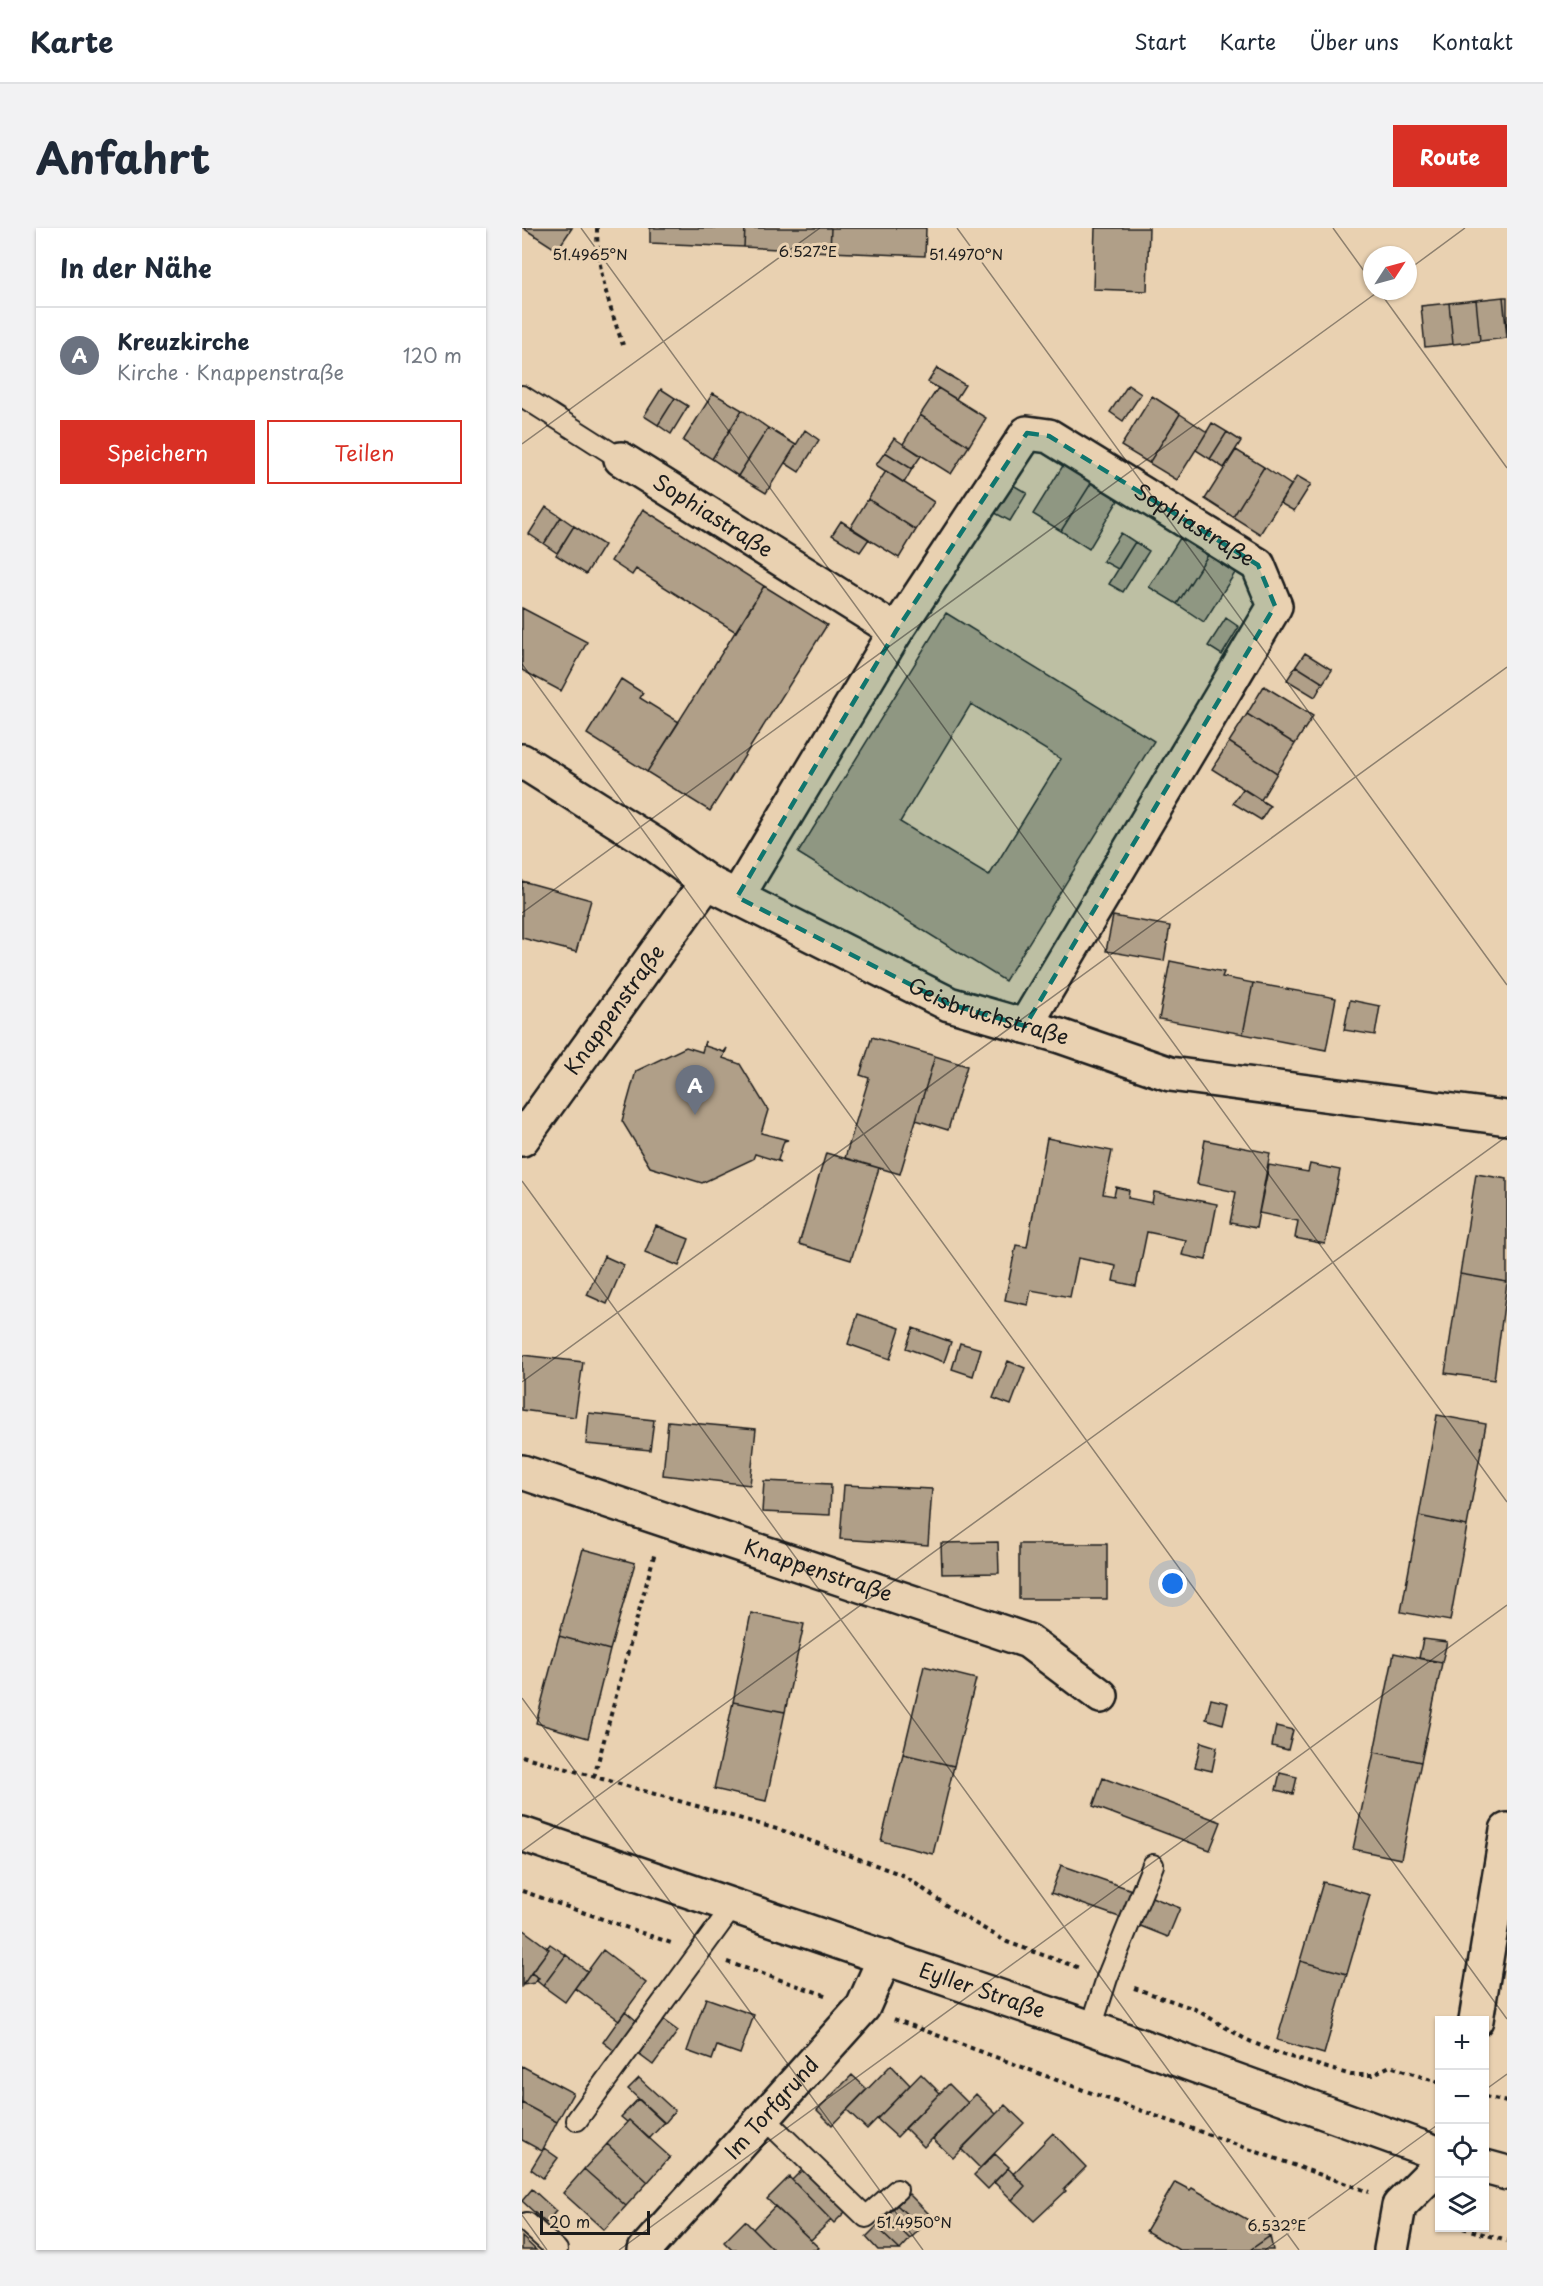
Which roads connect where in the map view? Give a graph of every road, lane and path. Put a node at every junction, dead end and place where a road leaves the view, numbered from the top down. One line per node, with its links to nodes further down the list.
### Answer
1 (597, 228): 2 (path)
2 (623, 345)
3 (522, 396): 4 (lane)
4 (621, 459): 5 (street, Sophiastraße)
5 (896, 631): 8 (street, Sophiastraße); 9 (street, Sophiastraße)
6 (522, 761): 7 (street, Geisbruchstraße)
7 (707, 882): 8 (street, Geisbruchstraße); 11 (street, Knappenstraße)
8 (737, 897): 9 (street, Geisbruchstraße)
9 (1025, 1026): 10 (street, Geisbruchstraße)
10 (1507, 1118)
11 (522, 1139)
12 (522, 1472): 13 (street, Knappenstraße)
13 (664, 1519): 14 (street, Knappenstraße); 16 (path)
14 (1101, 1696)
15 (522, 1756): 16 (path)
16 (594, 1777): 24 (path)
17 (1507, 1830): 26 (street)
18 (522, 1834): 21 (street, Eyller Straße)
19 (1153, 1865): 24 (lane)
20 (522, 1891): 22 (path)
21 (733, 1906): 22 (lane); 23 (street, Eyller Straße)
22 (702, 1953): 25 (path); 32 (lane)
23 (885, 1957): 25 (street, Im Torfgrund); 27 (street, Eyller Straße)
24 (1107, 1978): 27 (lane); 28 (path)
25 (863, 2007): 31 (street, Im Torfgrund); 38 (path)
26 (1477, 2016)
27 (1091, 2028): 33 (street, Eyller Straße)
28 (1435, 2081)
29 (1489, 2098): 30 (path)
30 (1507, 2102)
31 (764, 2118): 37 (lane); 43 (street, Im Torfgrund)
32 (577, 2120)
33 (1435, 2152)
34 (1489, 2168): 36 (street)
35 (1435, 2170): 38 (street)
36 (1507, 2173)
37 (897, 2190)
38 (1399, 2206): 44 (street)
39 (527, 2223): 42 (lane)
40 (1476, 2232): 41 (path)
41 (1507, 2241)
42 (557, 2250)
43 (645, 2250)
44 (1391, 2250)

